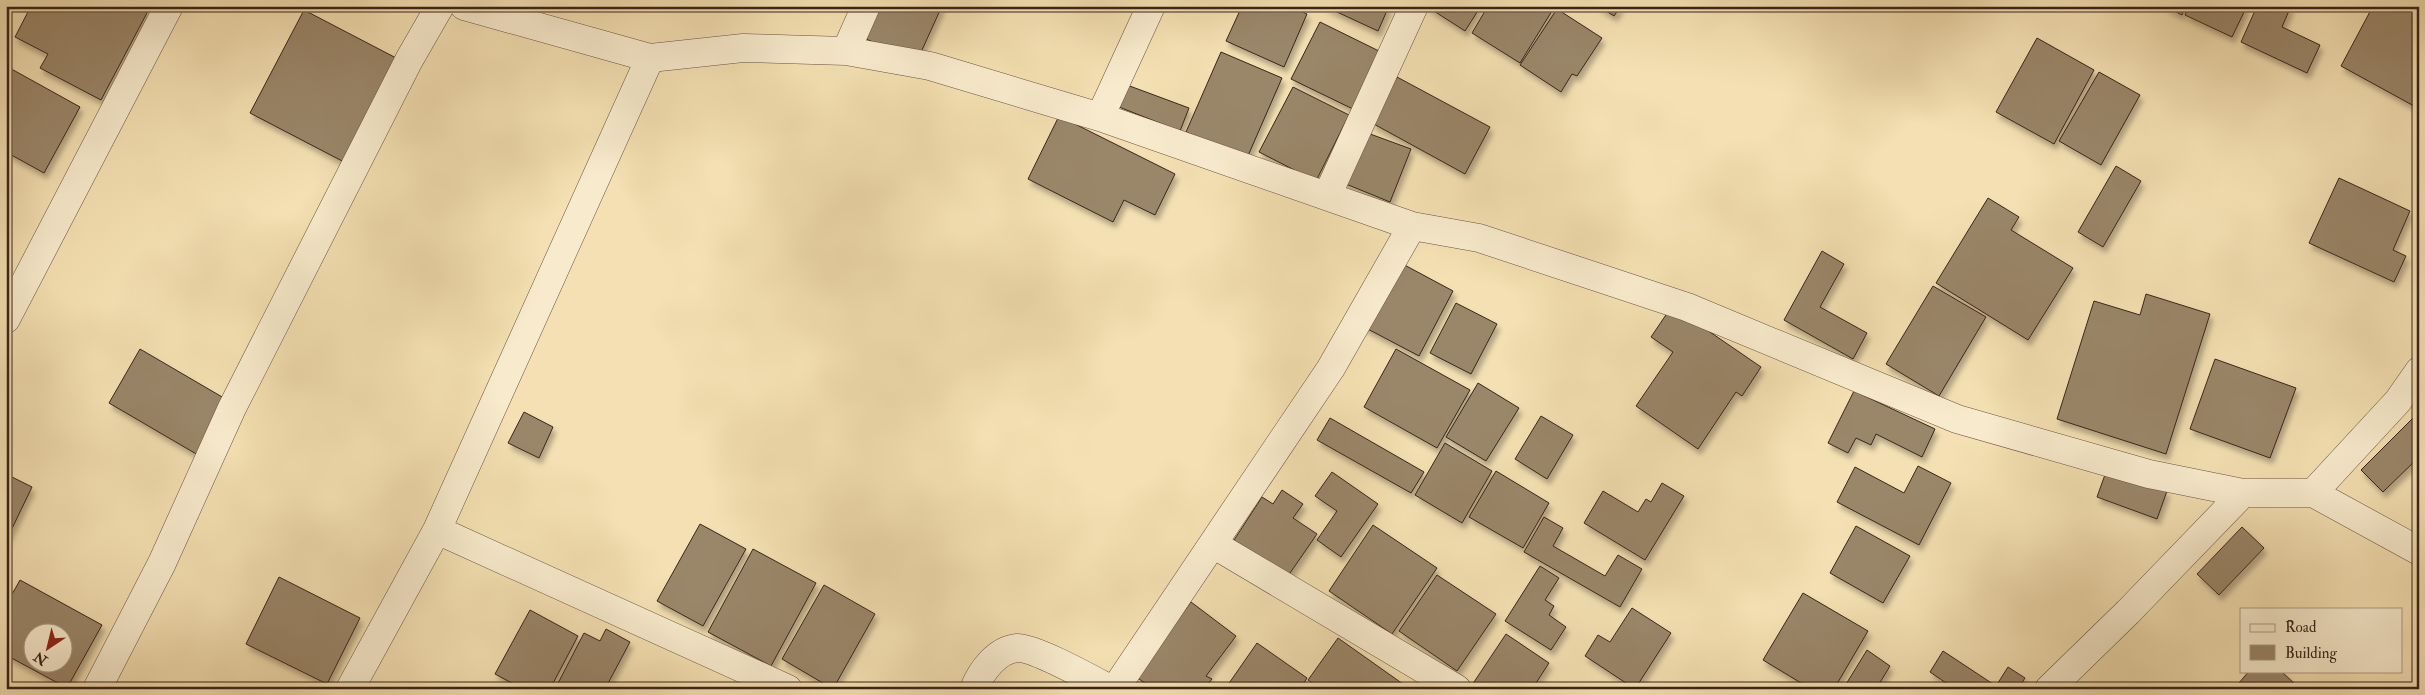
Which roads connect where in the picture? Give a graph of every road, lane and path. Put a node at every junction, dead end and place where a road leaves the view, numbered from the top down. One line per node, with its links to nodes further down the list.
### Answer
1 (169, 6): 12 (street)
2 (440, 6): 19 (street)
3 (464, 6): 8 (street)
4 (866, 6): 7 (street)
5 (1151, 6): 9 (street)
6 (1414, 6): 10 (street)
7 (846, 51): 8 (street); 9 (street)
8 (650, 58): 16 (street)
9 (1100, 118): 10 (street)
10 (1327, 196): 11 (street)
11 (1412, 226): 14 (street); 17 (street)
12 (6, 319)
13 (2419, 371): 15 (street)
14 (2244, 493): 15 (street); 26 (street)
15 (2313, 494): 18 (street)
16 (437, 530): 20 (street); 21 (street)
17 (1213, 544): 24 (street); 25 (street)
18 (2419, 551)
19 (97, 689)
20 (350, 689)
21 (788, 689)
22 (974, 689): 23 (street)
23 (1110, 689)
24 (1115, 689)
25 (1457, 689)
26 (2050, 689)

